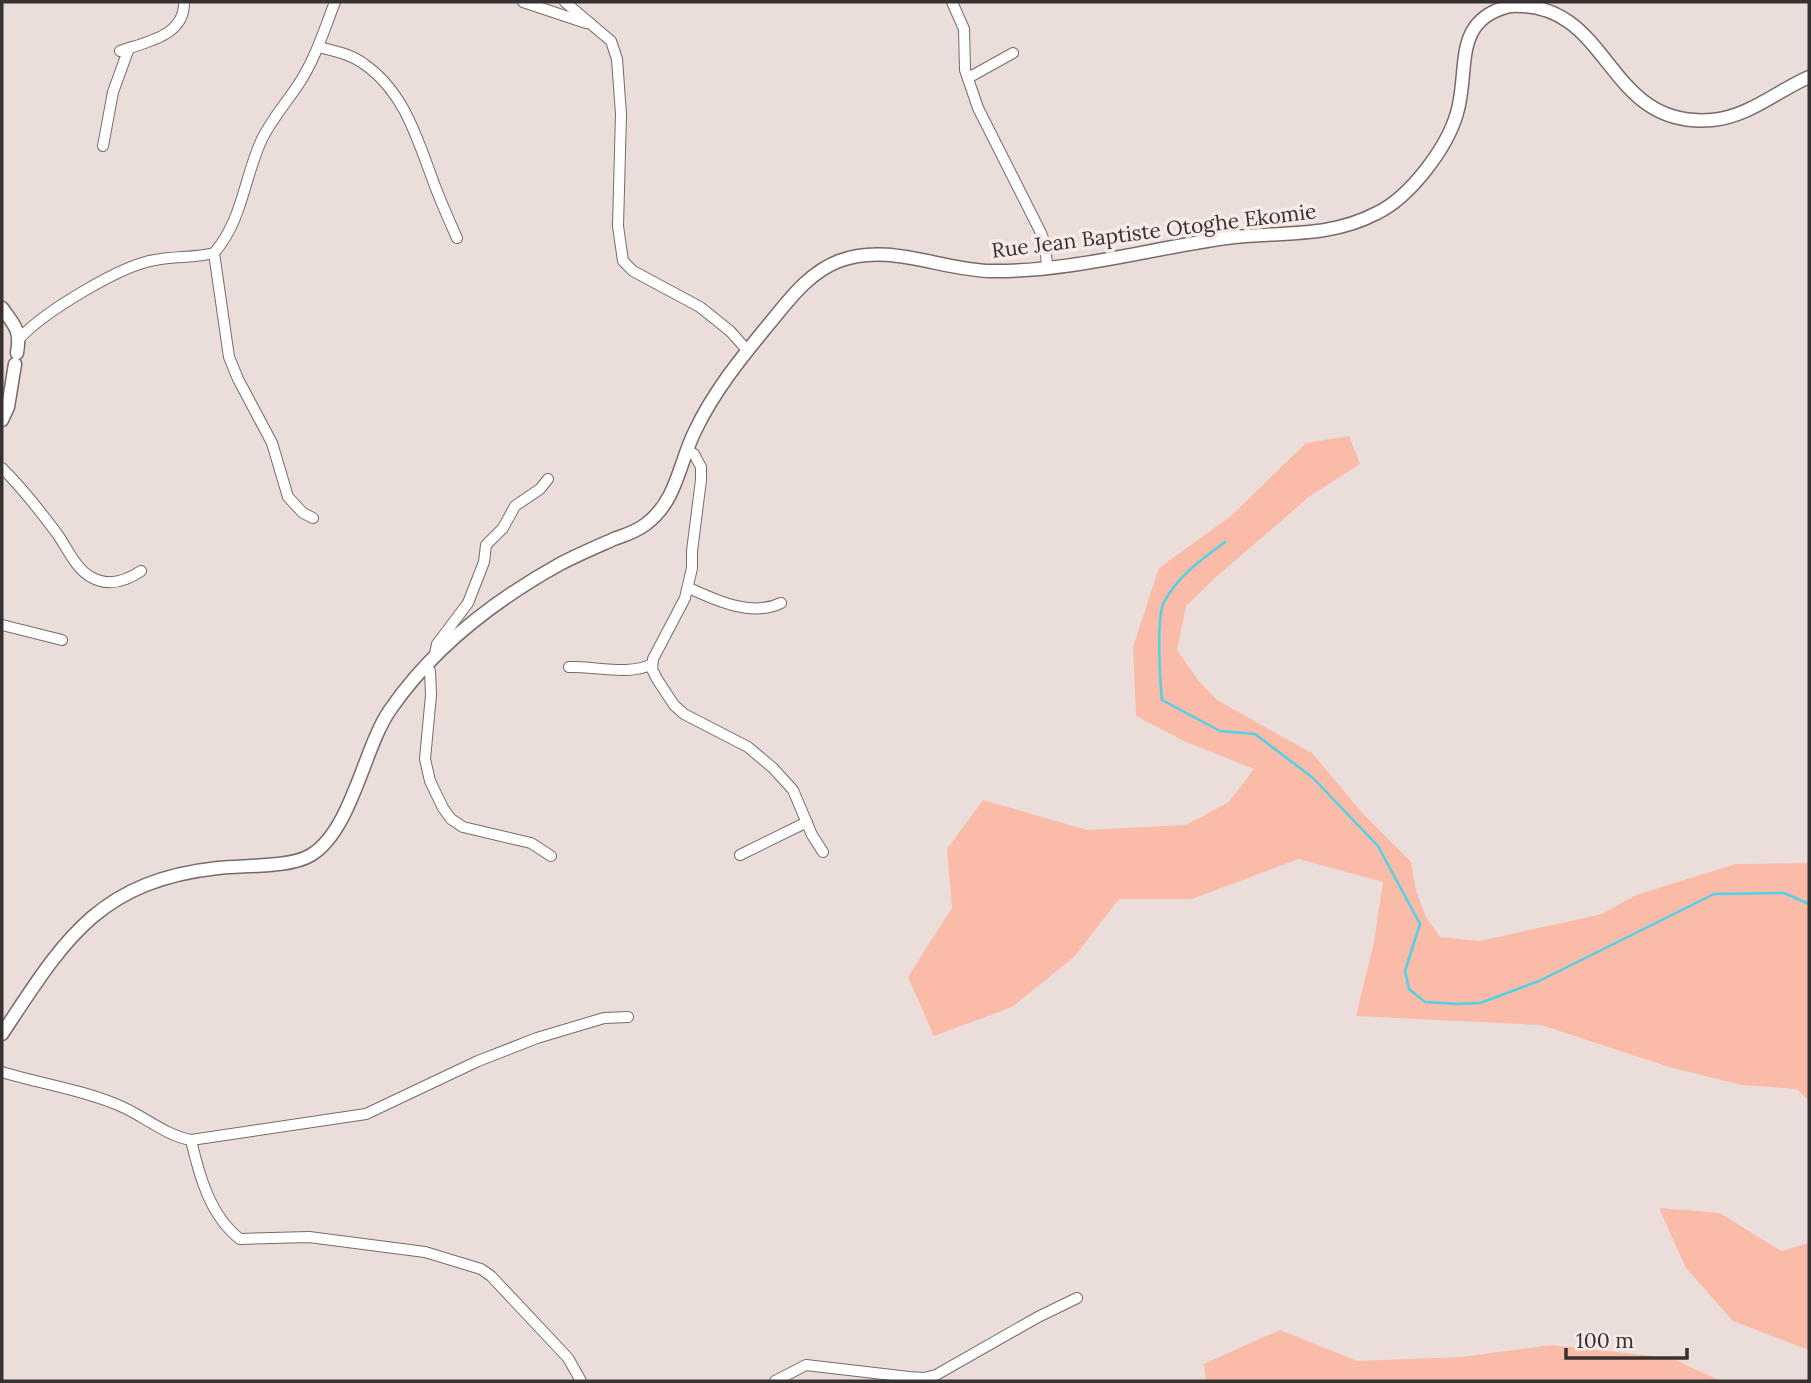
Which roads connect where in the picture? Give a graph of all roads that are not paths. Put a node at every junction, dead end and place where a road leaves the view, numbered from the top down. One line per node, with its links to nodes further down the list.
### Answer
1 (184, 2): 11 (street)
2 (335, 2): 7 (street)
3 (523, 2): 6 (street)
4 (565, 2): 6 (street)
5 (952, 2): 9 (street)
6 (595, 27): 17 (street)
7 (319, 47): 12 (street); 13 (street)
8 (1013, 53): 9 (street)
9 (968, 78): 14 (street)
10 (1809, 78): 14 (street, Rue Jean Baptiste Otoghe Ekomie)
11 (103, 146)
12 (457, 238)
13 (215, 253): 16 (street); 22 (street)
14 (1048, 267): 17 (street, Rue Jean Baptiste Otoghe Ekomie)
15 (2, 308): 16 (street)
16 (20, 338): 18 (street)
17 (747, 349): 19 (street, Rue Jean Baptiste Otoghe Ekomie)
18 (2, 419)
19 (687, 450): 24 (street); 28 (street, Rue Jean Baptiste Otoghe Ekomie)
20 (2, 468): 23 (street)
21 (548, 479): 28 (street)
22 (313, 518)
23 (141, 571)
24 (689, 588): 25 (street); 29 (street)
25 (781, 603)
26 (2, 625): 27 (street)
27 (62, 640)
28 (435, 654): 31 (street, Rue Jean Baptiste Otoghe Ekomie)
29 (652, 664): 30 (street); 32 (street)
30 (569, 667)
31 (420, 674): 35 (street); 37 (street, Rue Jean Baptiste Otoghe Ekomie)
32 (807, 822): 33 (street); 34 (street)
33 (823, 852)
34 (740, 855)
35 (551, 856)
36 (628, 1017): 39 (street)
37 (2, 1034)
38 (2, 1072): 39 (street)
39 (191, 1140): 41 (street)
40 (1077, 1298): 42 (street)
41 (581, 1381)
42 (775, 1381)

